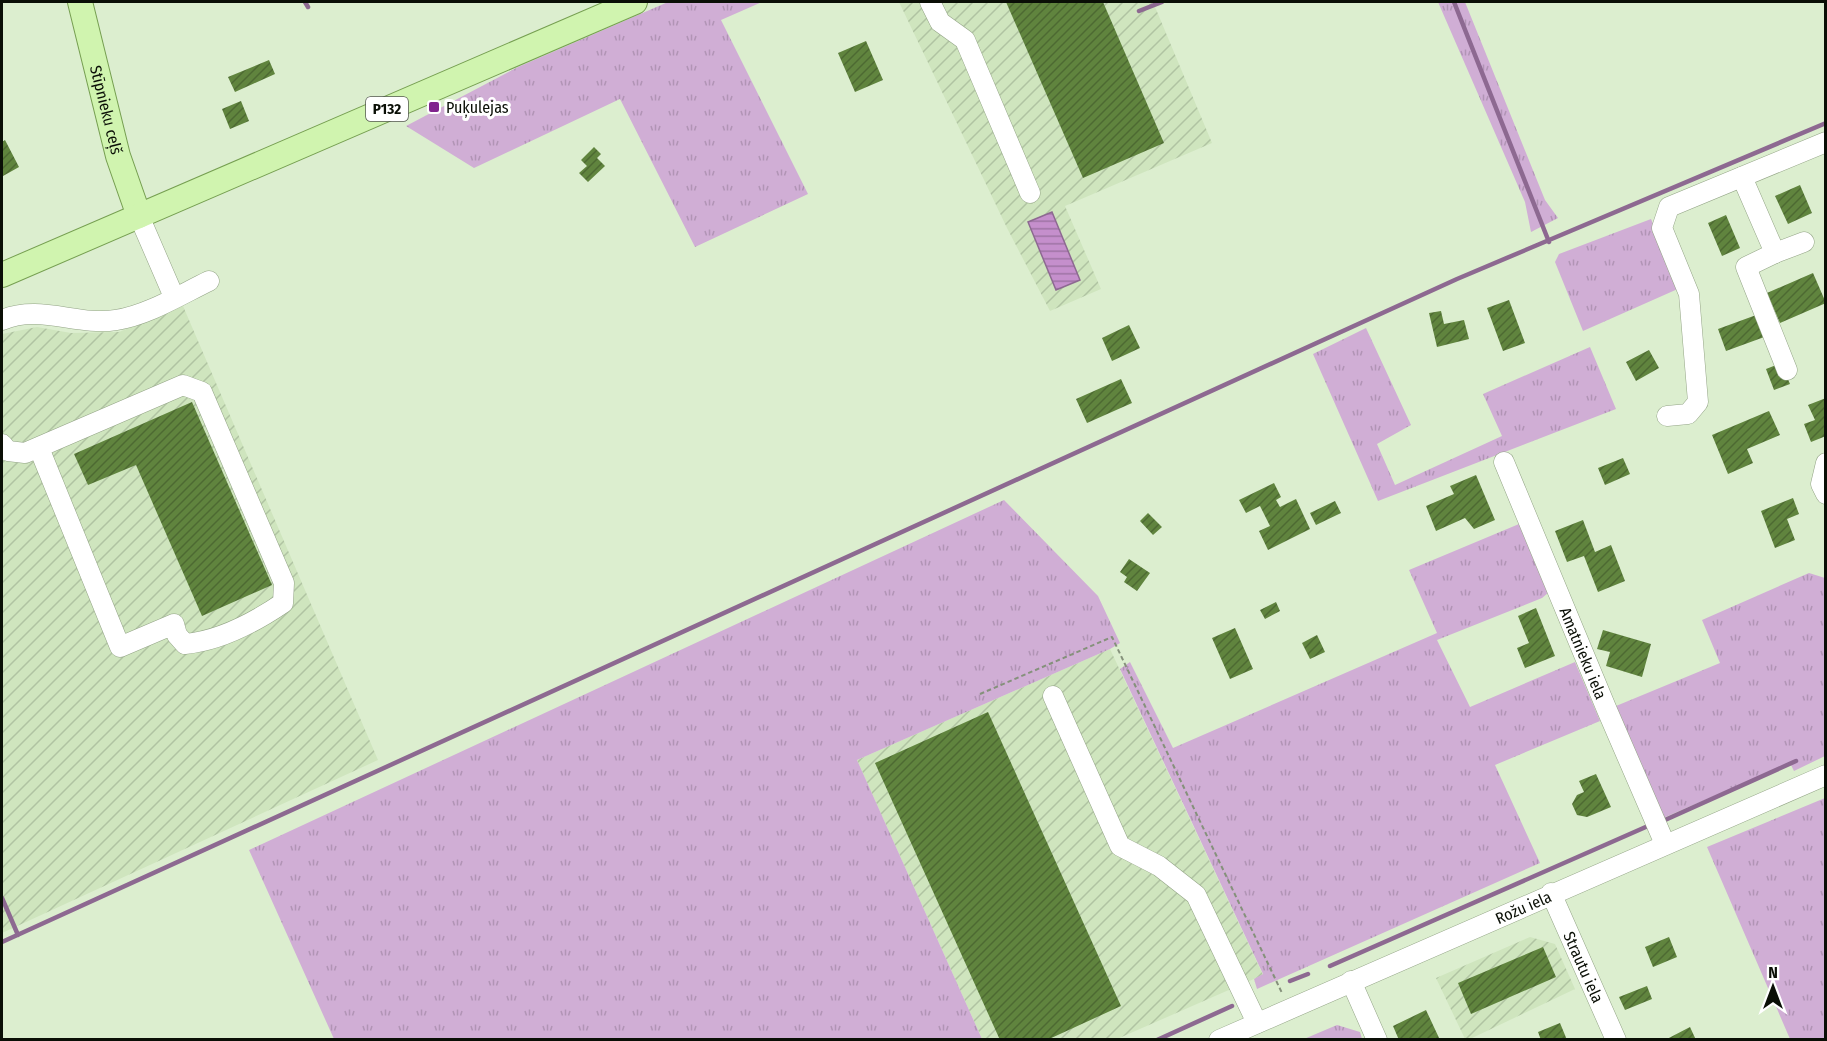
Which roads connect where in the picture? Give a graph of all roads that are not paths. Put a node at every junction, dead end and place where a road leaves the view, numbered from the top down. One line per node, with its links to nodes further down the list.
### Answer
1 (80, 2): 7 (main road, Stīpnieku ceļš)
2 (636, 2): 7 (main road, P132)
3 (930, 2): 6 (street)
4 (1826, 142): 5 (street)
5 (1742, 177): 9 (street); 15 (street)
6 (1030, 193)
7 (139, 216): 10 (main road, P132); 12 (street)
8 (1804, 242): 9 (street)
9 (1774, 253): 14 (street)
10 (2, 275)
11 (209, 281): 12 (street)
12 (174, 297): 13 (street)
13 (2, 320)
14 (1787, 370)
15 (1667, 416)
16 (2, 444): 17 (street)
17 (39, 448): 17 (street)
18 (1504, 462): 23 (street, Amatnieku iela)
19 (1826, 463): 20 (street)
20 (1826, 494)
21 (1053, 696): 26 (street)
22 (1826, 775): 23 (street, Rožu iela)
23 (1665, 844): 24 (street, Rožu iela)
24 (1551, 893): 25 (street, Rožu iela); 29 (street, Strautu iela)
25 (1351, 981): 26 (street, Rožu iela); 28 (street)
26 (1257, 1029): 27 (street, Rožu iela)
27 (1219, 1040)
28 (1377, 1040)
29 (1616, 1040)

